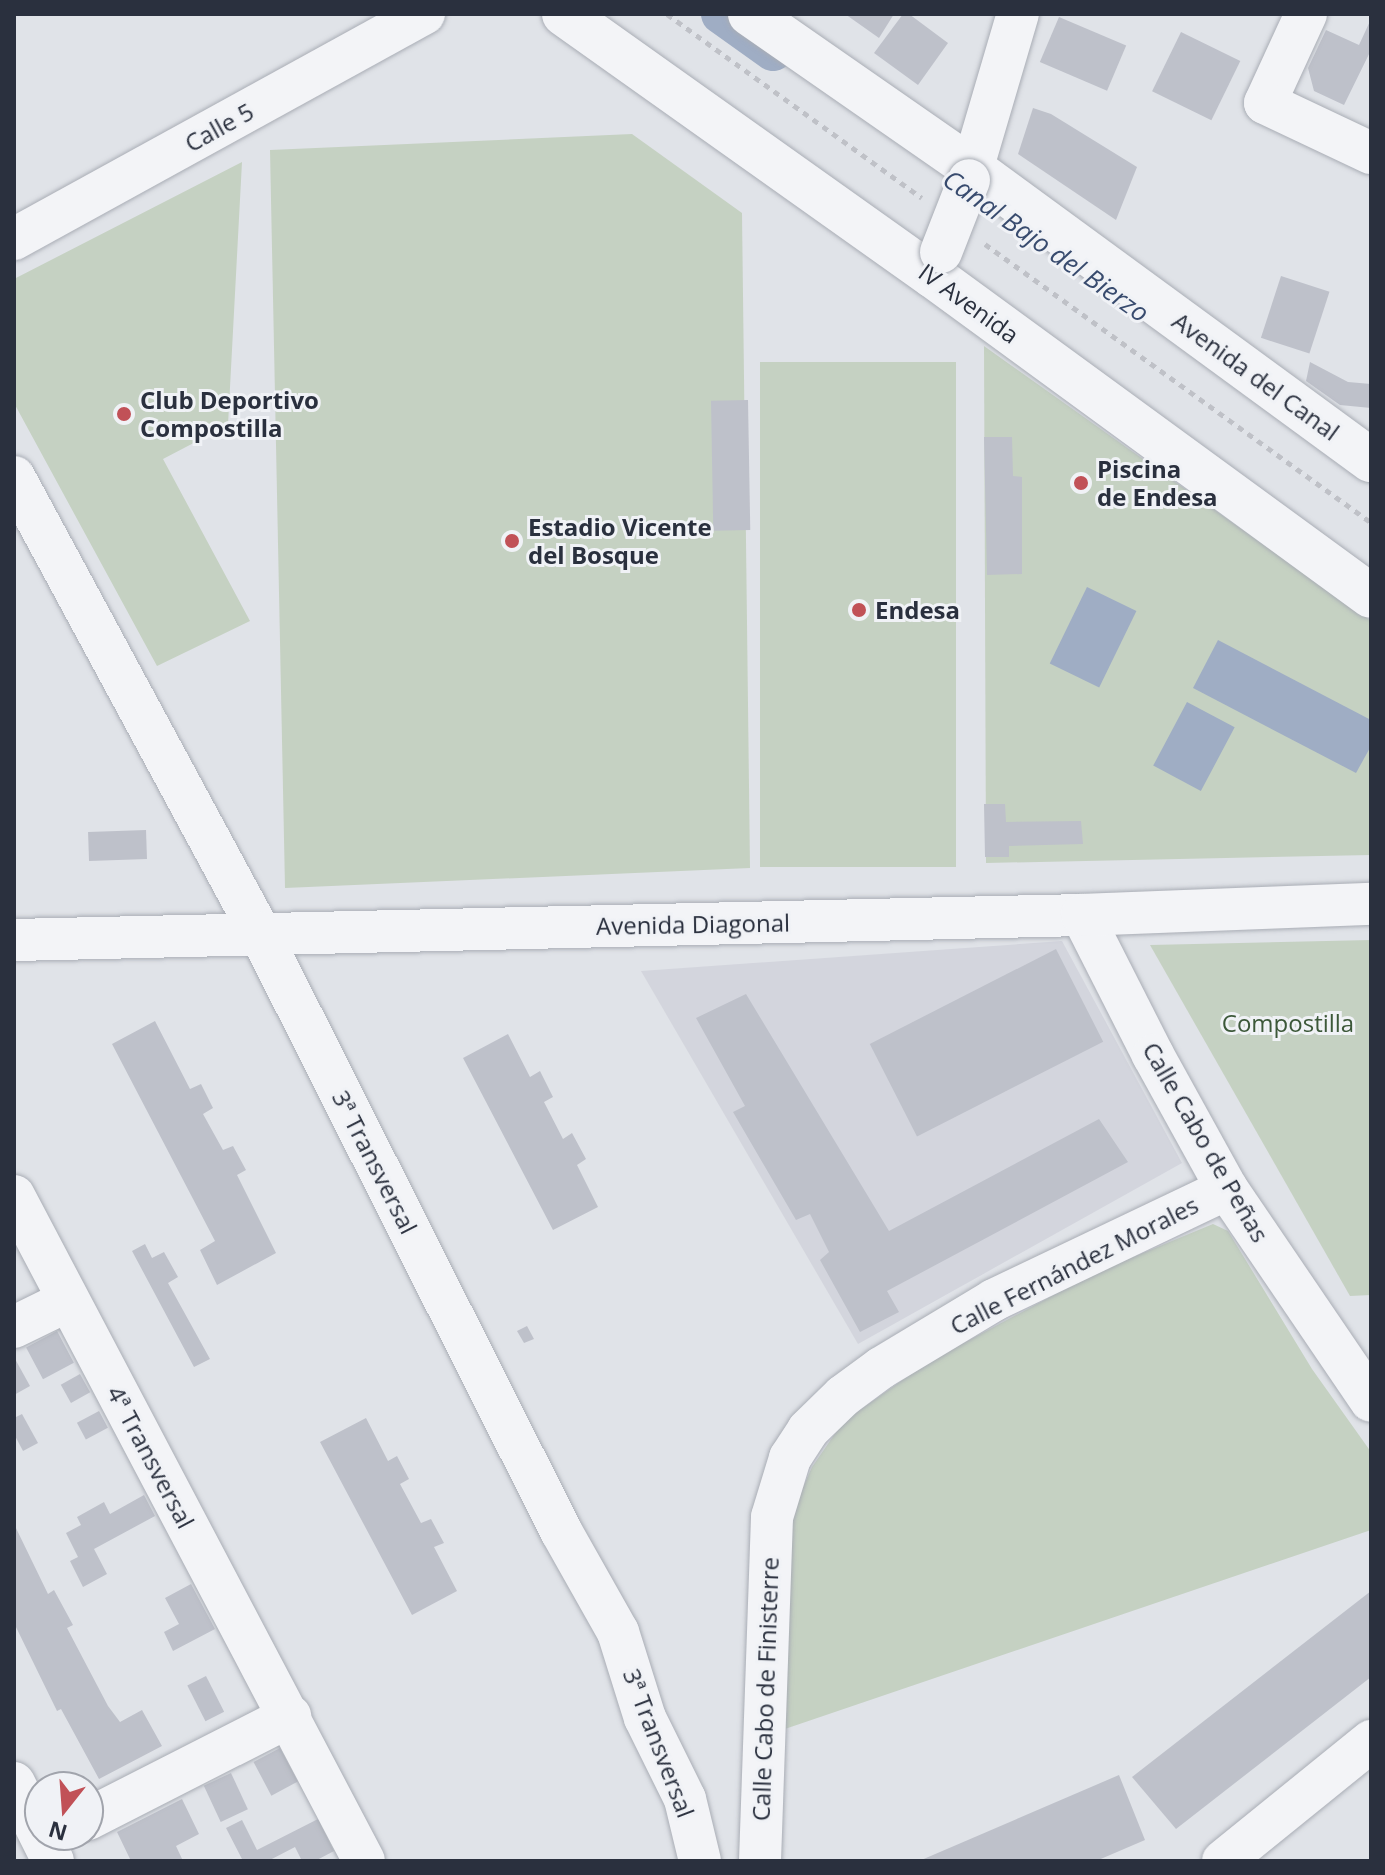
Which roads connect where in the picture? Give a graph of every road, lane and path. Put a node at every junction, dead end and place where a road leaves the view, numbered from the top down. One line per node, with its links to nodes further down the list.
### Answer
1 (424, 14): 10 (street, Calle 5)
2 (564, 14): 11 (street, IV Avenida)
3 (667, 14): 9 (path)
4 (750, 14): 8 (street, Avenida del Canal)
5 (1018, 14): 8 (street)
6 (1306, 14): 7 (street)
7 (1371, 153)
8 (971, 174): 11 (street, bridge); 12 (street, Avenida del Canal)
9 (923, 199)
10 (14, 239)
11 (949, 255): 14 (path); 15 (street, IV Avenida)
12 (1371, 460)
13 (14, 477): 18 (street, 3ª Transversal)
14 (1371, 522)
15 (1371, 596)
16 (1371, 904): 17 (street, Avenida Diagonal)
17 (1082, 915): 18 (street, Avenida Diagonal); 20 (street, Calle Cabo de Peñas)
18 (260, 933): 19 (street, Avenida Diagonal); 33 (street, 3ª Transversal)
19 (14, 940)
20 (1227, 1189): 24 (street, Calle Cabo de Peñas); 26 (street, Calle Fernández Morales)
21 (14, 1196): 22 (street, 4ª Transversal)
22 (67, 1301): 23 (street); 27 (street, 4ª Transversal)
23 (14, 1327)
24 (1353, 1346): 25 (street, Calle Cabo de Peñas)
25 (1371, 1401)
26 (772, 1517): 34 (street, Calle Cabo de Finisterre)
27 (290, 1716): 31 (street); 32 (street, 4ª Transversal)
28 (1371, 1741): 35 (street)
29 (14, 1783): 30 (street)
30 (24, 1807)
31 (104, 1811)
32 (364, 1861)
33 (700, 1861)
34 (760, 1861)
35 (1223, 1861)

